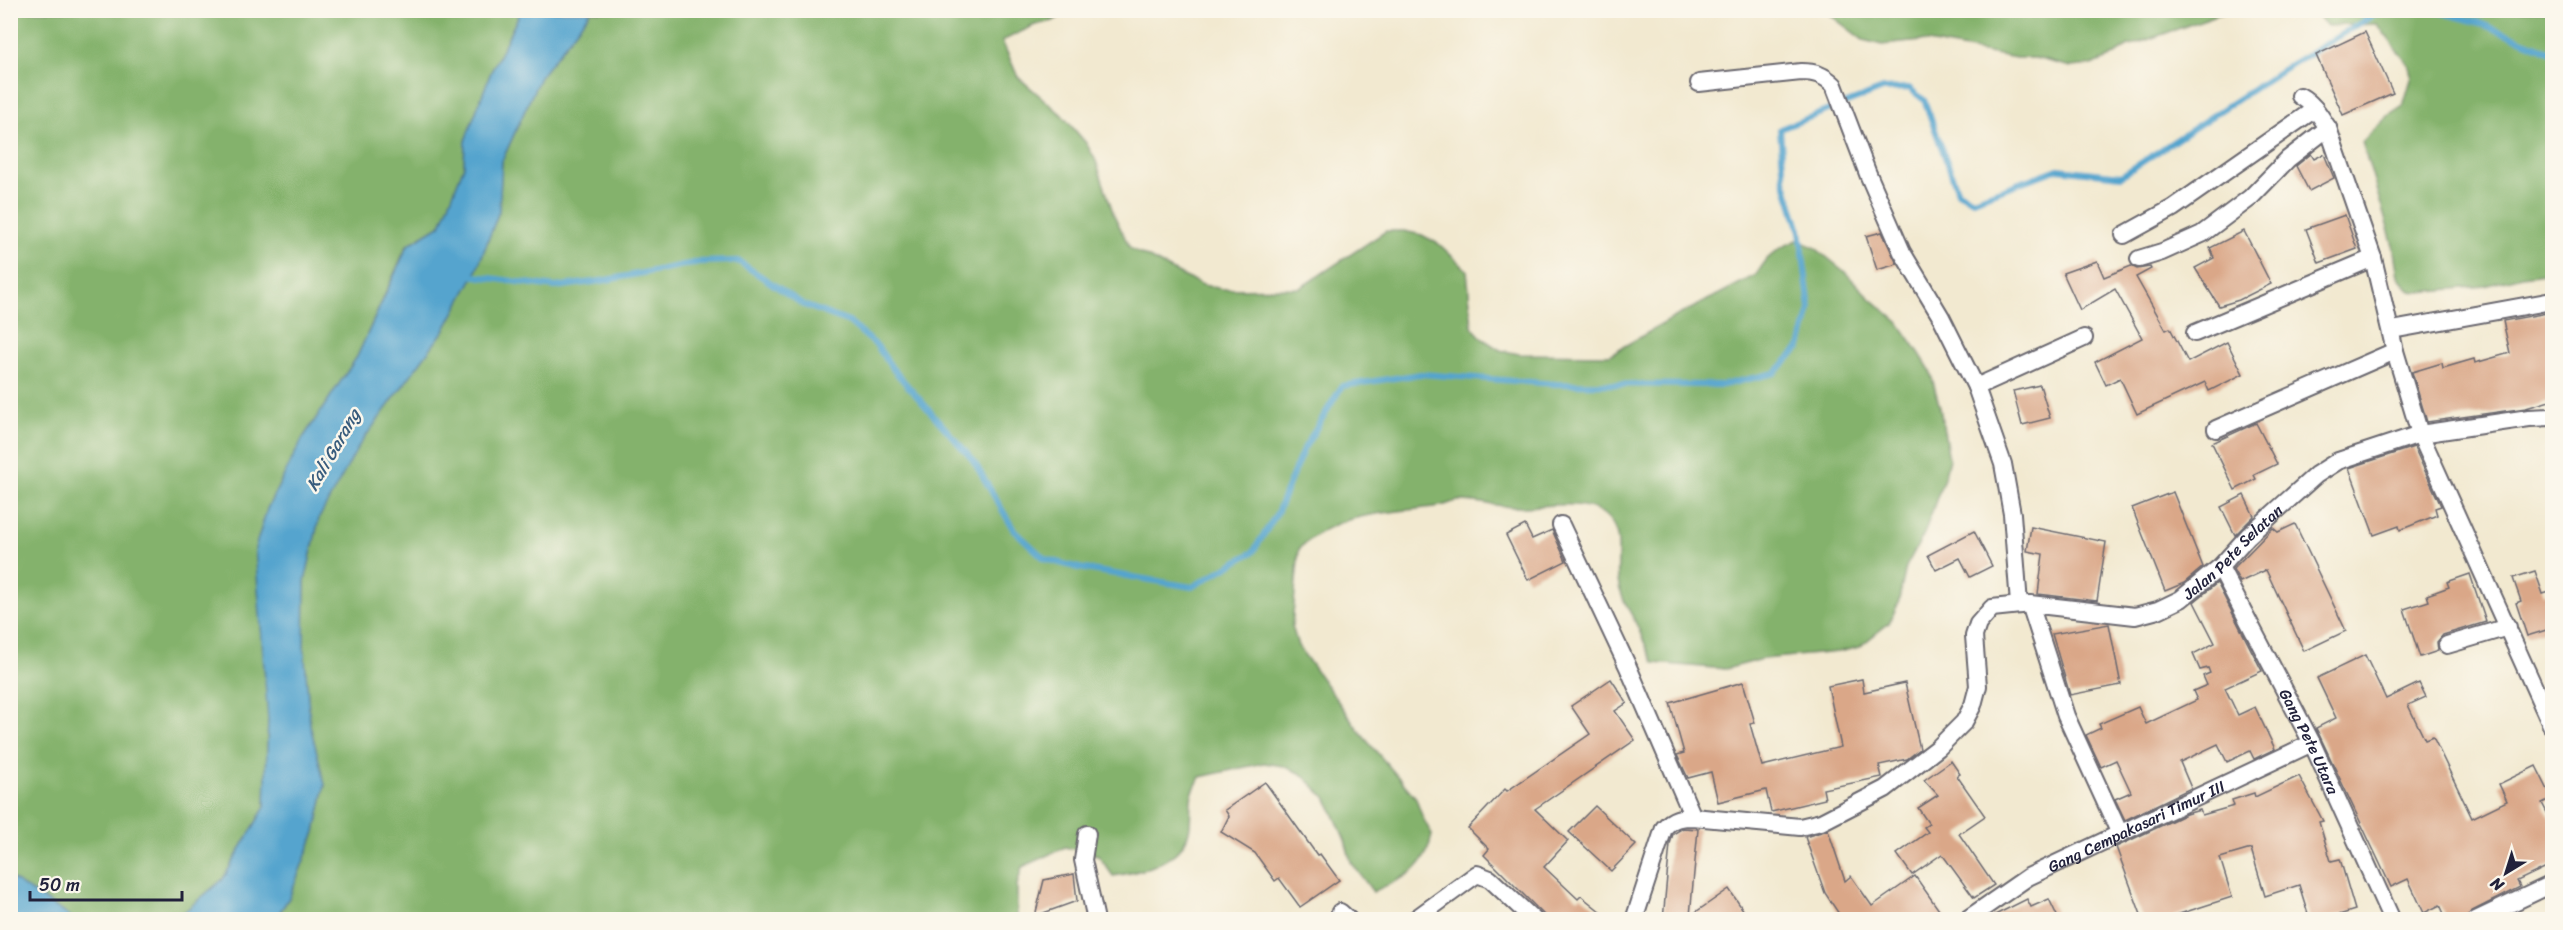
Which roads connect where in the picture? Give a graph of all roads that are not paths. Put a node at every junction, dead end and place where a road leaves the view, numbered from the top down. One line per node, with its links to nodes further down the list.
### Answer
1 (1699, 83): 13 (street)
2 (2300, 96): 3 (street)
3 (2315, 109): 4 (street); 5 (street)
4 (2328, 128): 6 (street); 7 (street)
5 (2124, 235)
6 (2373, 258): 9 (street); 10 (street)
7 (2139, 259)
8 (2553, 301): 9 (street)
9 (2392, 330): 12 (street)
10 (2195, 333)
11 (2084, 338): 13 (street)
12 (2395, 351): 15 (street); 16 (street)
13 (1976, 387): 19 (street)
14 (2553, 417): 16 (street, Jalan Pete Selatan)
15 (2216, 429)
16 (2420, 434): 18 (street, Jalan Pete Selatan); 20 (street)
17 (1561, 525): 24 (street)
18 (2220, 567): 19 (street, Jalan Pete Selatan); 23 (street, Gang Pete Utara)
19 (2024, 604): 24 (street, Jalan Pete Selatan); 26 (street)
20 (2508, 627): 21 (street); 22 (street)
21 (2447, 645)
22 (2553, 727)
23 (2312, 743): 26 (street, Gang Cempakasari Timur III); 33 (street, Gang Pete Utara)
24 (1693, 817): 31 (street)
25 (1087, 834): 28 (street)
26 (2120, 834): 32 (street, Gang Cempakasari Timur III)
27 (2553, 884): 34 (street)
28 (1096, 920)
29 (1414, 920): 30 (street)
30 (1534, 920)
31 (1634, 920)
32 (1966, 920)
33 (2392, 920)
34 (2476, 920)

